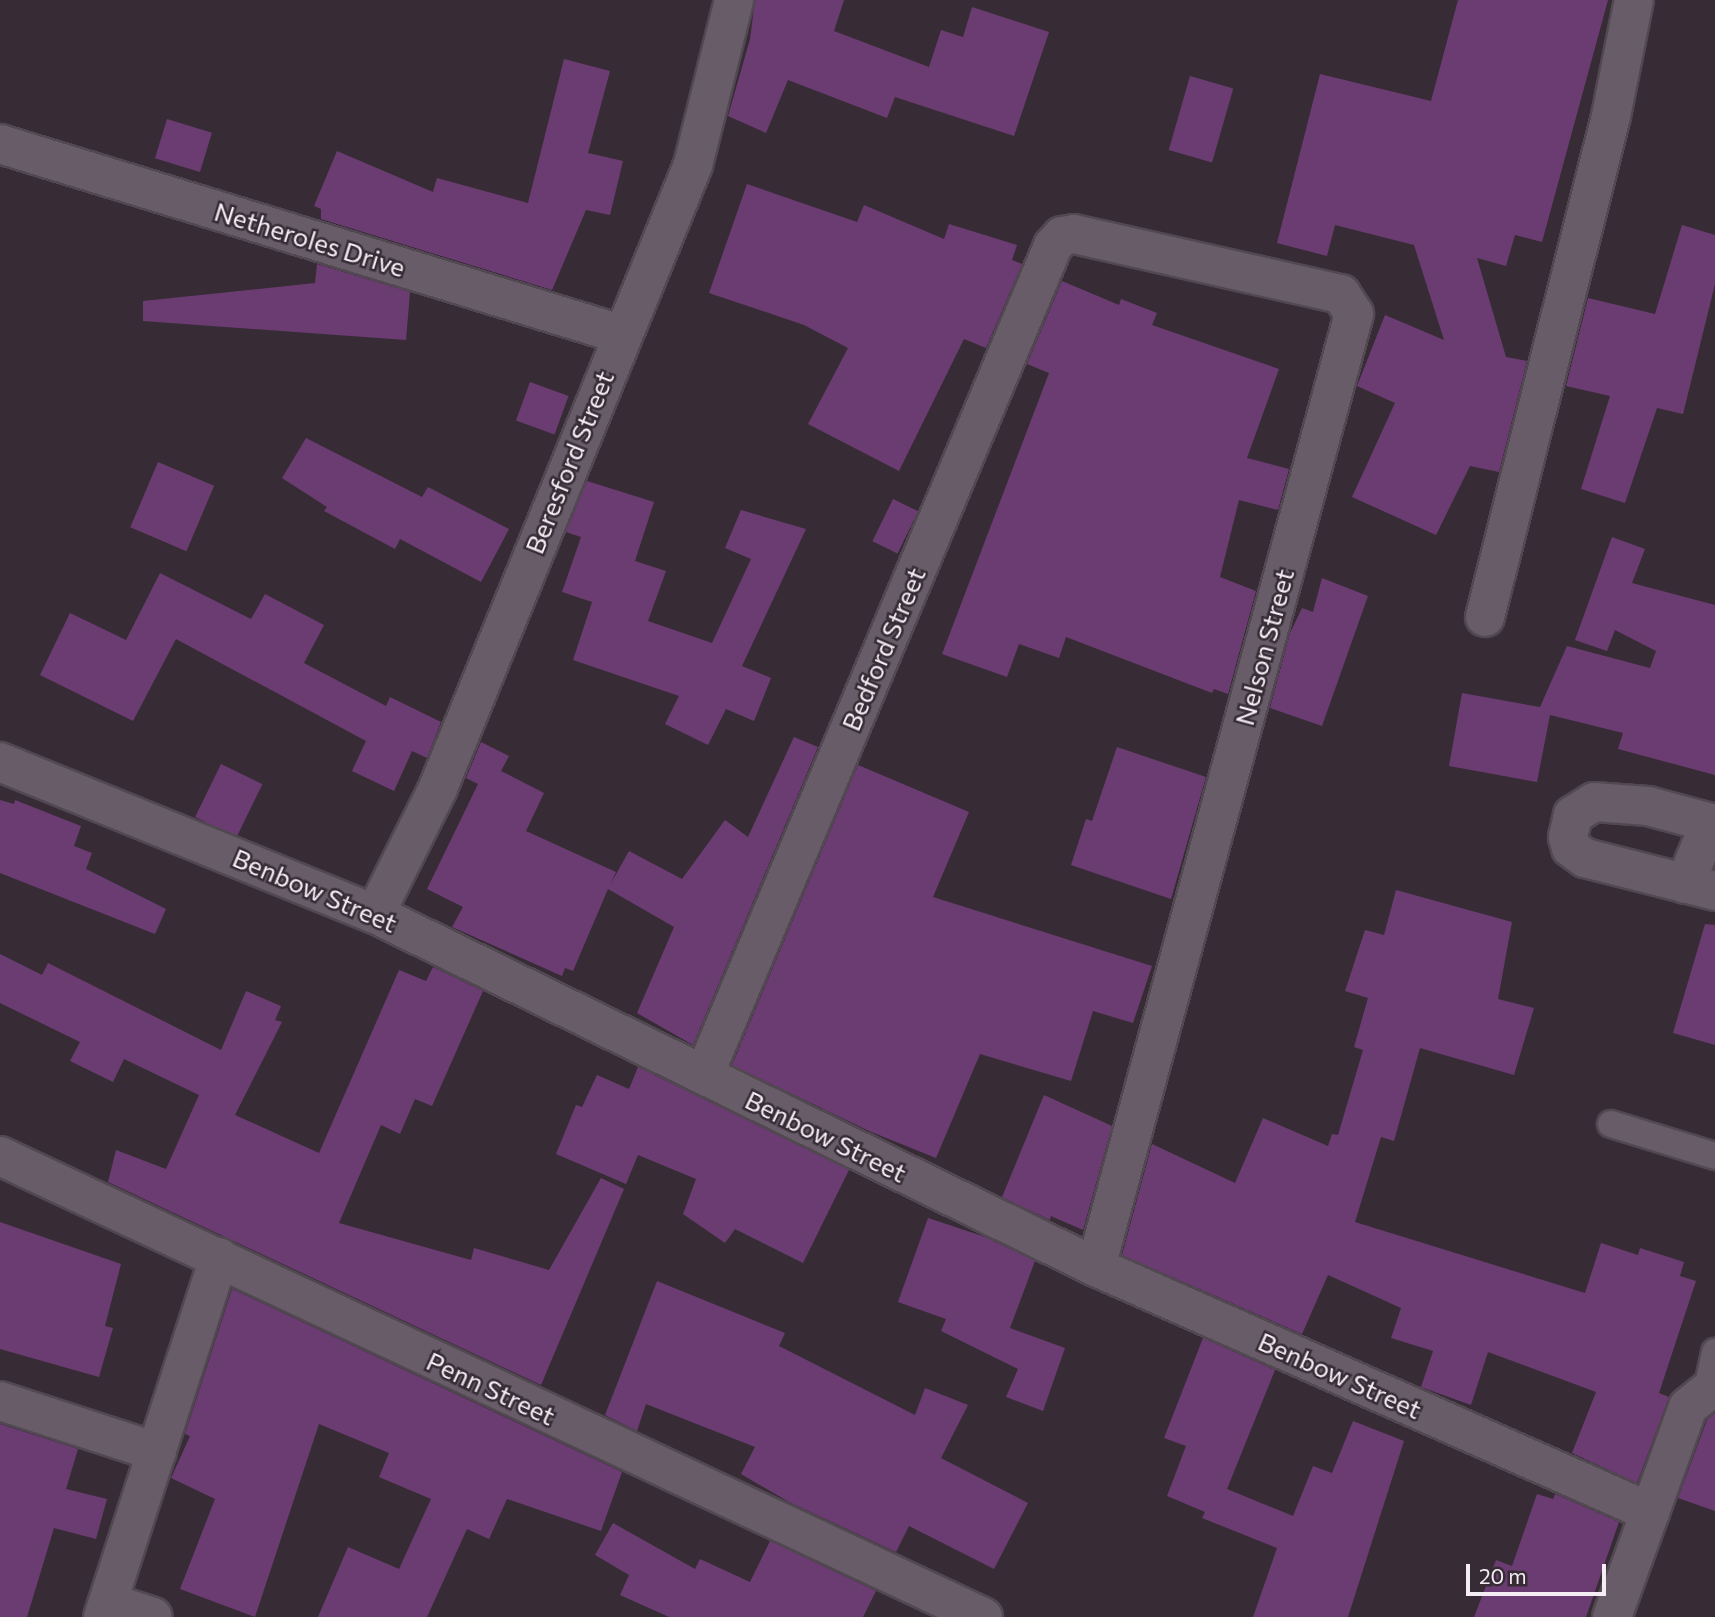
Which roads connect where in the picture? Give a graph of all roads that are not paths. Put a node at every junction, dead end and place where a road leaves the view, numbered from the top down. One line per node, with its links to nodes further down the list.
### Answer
1 (734, 0): 5 (street, Beresford Street)
2 (1634, 0): 6 (street)
3 (0, 144): 5 (street, Netheroles Drive)
4 (1074, 234): 11 (street, Bedford Street); 16 (street, Nelson Street)
5 (620, 334): 10 (street, Beresford Street)
6 (1485, 617)
7 (0, 762): 10 (street, Benbow Street)
8 (1713, 823): 9 (street); 9 (street)
9 (1700, 888)
10 (376, 914): 11 (street, Benbow Street)
11 (704, 1075): 16 (street, Benbow Street)
12 (1611, 1124): 14 (lane)
13 (0, 1156): 15 (street, Penn Street)
14 (1715, 1156)
15 (219, 1256): 20 (street); 24 (street, Penn Street)
16 (1096, 1267): 21 (street, Benbow Street)
17 (1715, 1352): 18 (lane)
18 (1711, 1388): 21 (street)
19 (0, 1401): 20 (street)
20 (157, 1452): 22 (street)
21 (1650, 1513): 25 (street)
22 (106, 1609): 23 (street)
23 (153, 1617)
24 (983, 1617)
25 (1612, 1617)

